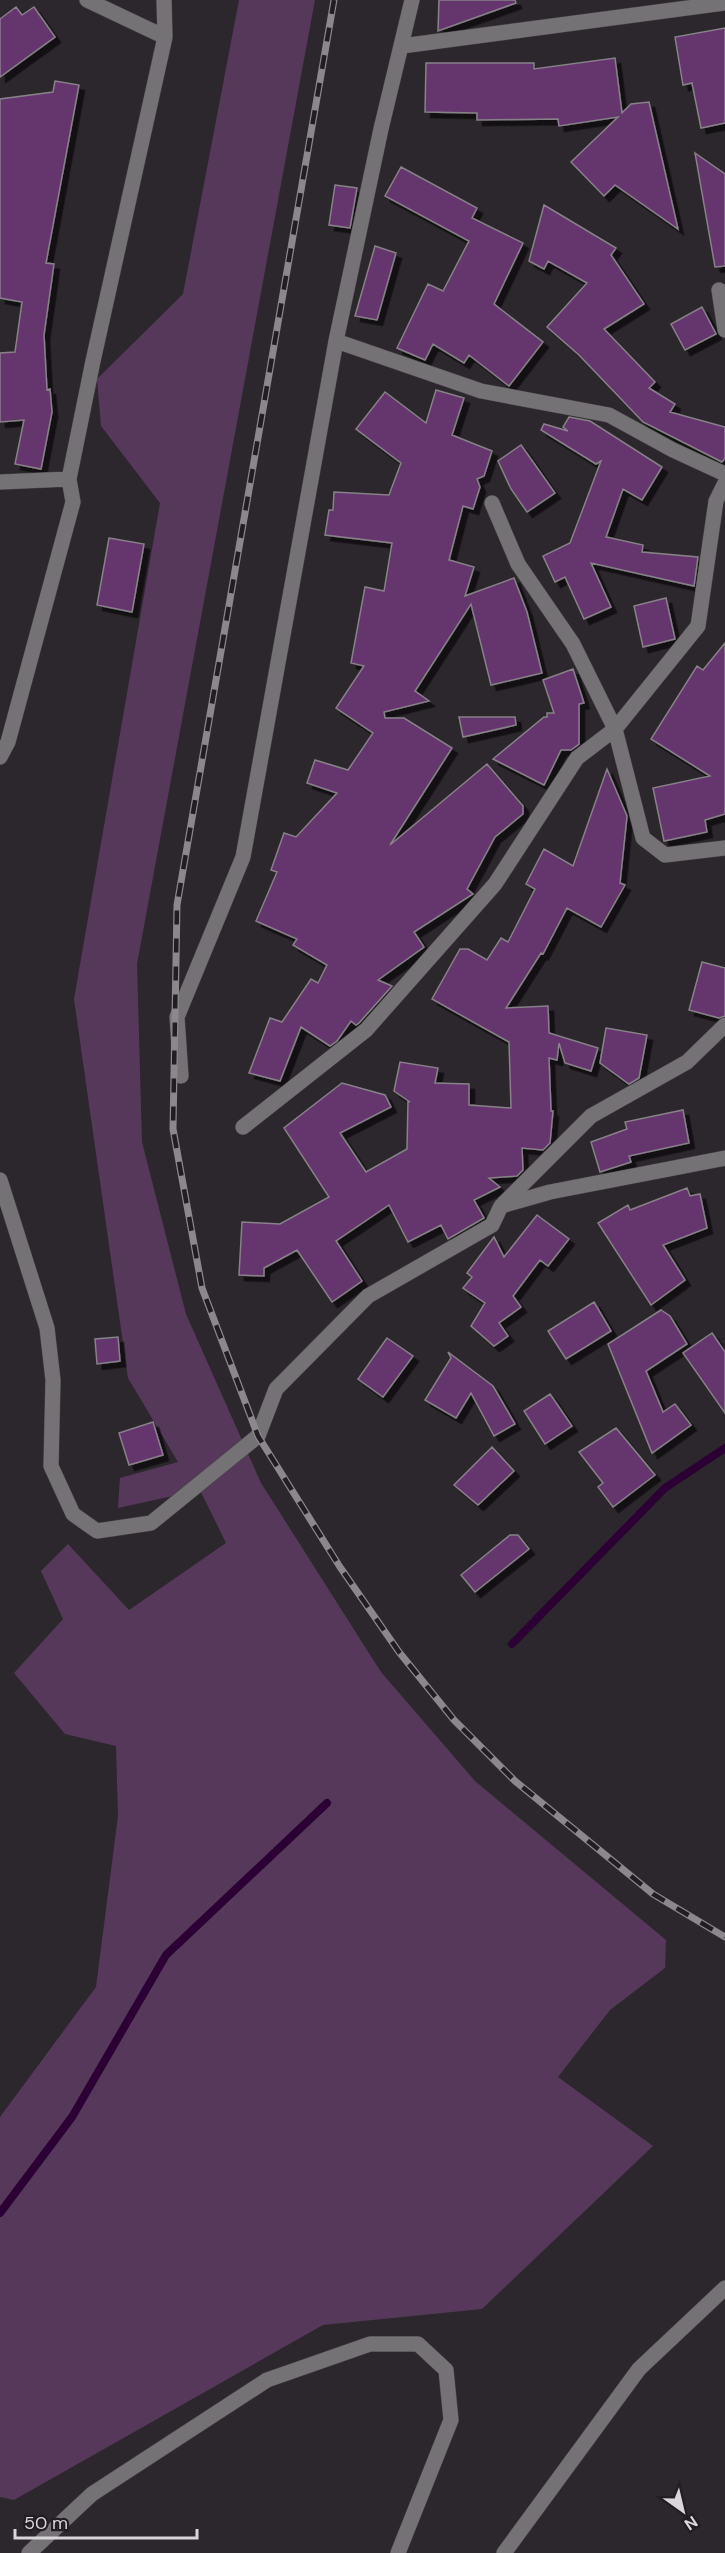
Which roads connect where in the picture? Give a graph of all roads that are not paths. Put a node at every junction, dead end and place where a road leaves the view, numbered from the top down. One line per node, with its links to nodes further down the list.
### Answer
1 (87, 0): 5 (street)
2 (164, 0): 5 (street)
3 (412, 0): 6 (street)
4 (725, 3): 6 (street)
5 (165, 38): 11 (street)
6 (402, 46): 9 (street)
7 (719, 290): 8 (street)
8 (725, 330)
9 (336, 341): 10 (street); 19 (street)
10 (725, 474)
11 (69, 479): 12 (street); 16 (street)
12 (0, 482)
13 (725, 483): 15 (street)
14 (492, 503): 15 (street)
15 (615, 729): 17 (street); 20 (street)
16 (0, 758)
17 (725, 848)
18 (725, 1025): 23 (street)
19 (181, 1076)
20 (243, 1127)
21 (725, 1158): 23 (street)
22 (0, 1180): 23 (street)
23 (501, 1206)
24 (725, 2288): 27 (street)
25 (29, 2553): 26 (street)
26 (398, 2553)
27 (504, 2553)

